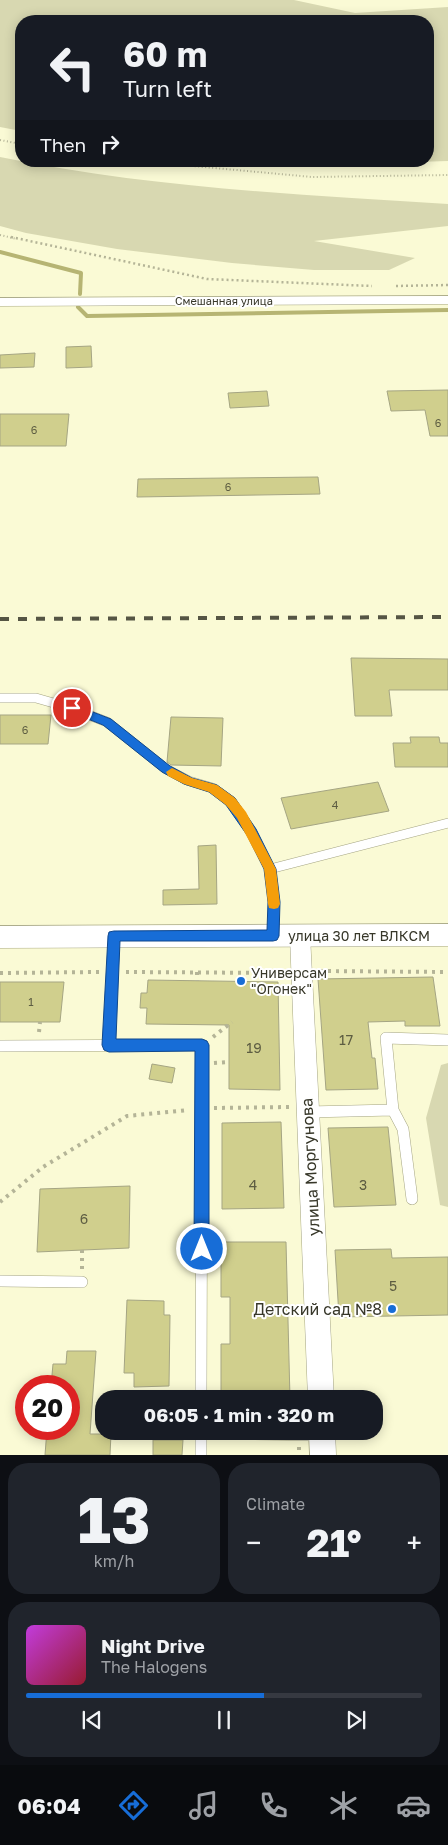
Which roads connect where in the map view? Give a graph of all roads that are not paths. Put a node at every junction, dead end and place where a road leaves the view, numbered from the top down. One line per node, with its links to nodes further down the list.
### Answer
1 (448, 300): 2 (street, Смешанная улица)
2 (0, 302)
3 (0, 698): 5 (lane)
4 (448, 823): 5 (lane)
5 (270, 869): 8 (lane)
6 (448, 935): 9 (main road, улица 30 лет ВЛКСМ)
7 (114, 936): 8 (main road, улица 30 лет ВЛКСМ); 10 (main road, улица 30 лет ВЛКСМ); 12 (lane)
8 (273, 936): 9 (main road, улица 30 лет ВЛКСМ)
9 (300, 936): 15 (street, улица Моргунова)
10 (0, 937)
11 (448, 1040): 14 (lane)
12 (109, 1045): 13 (lane); 19 (lane)
13 (0, 1046)
14 (393, 1110): 15 (lane); 16 (lane)
15 (295, 1112): 20 (street, улица Моргунова)
16 (412, 1199)
17 (0, 1281): 18 (lane)
18 (82, 1282)
19 (201, 1390)
20 (320, 1390)
21 (201, 1440): 22 (lane)
22 (201, 1455)

